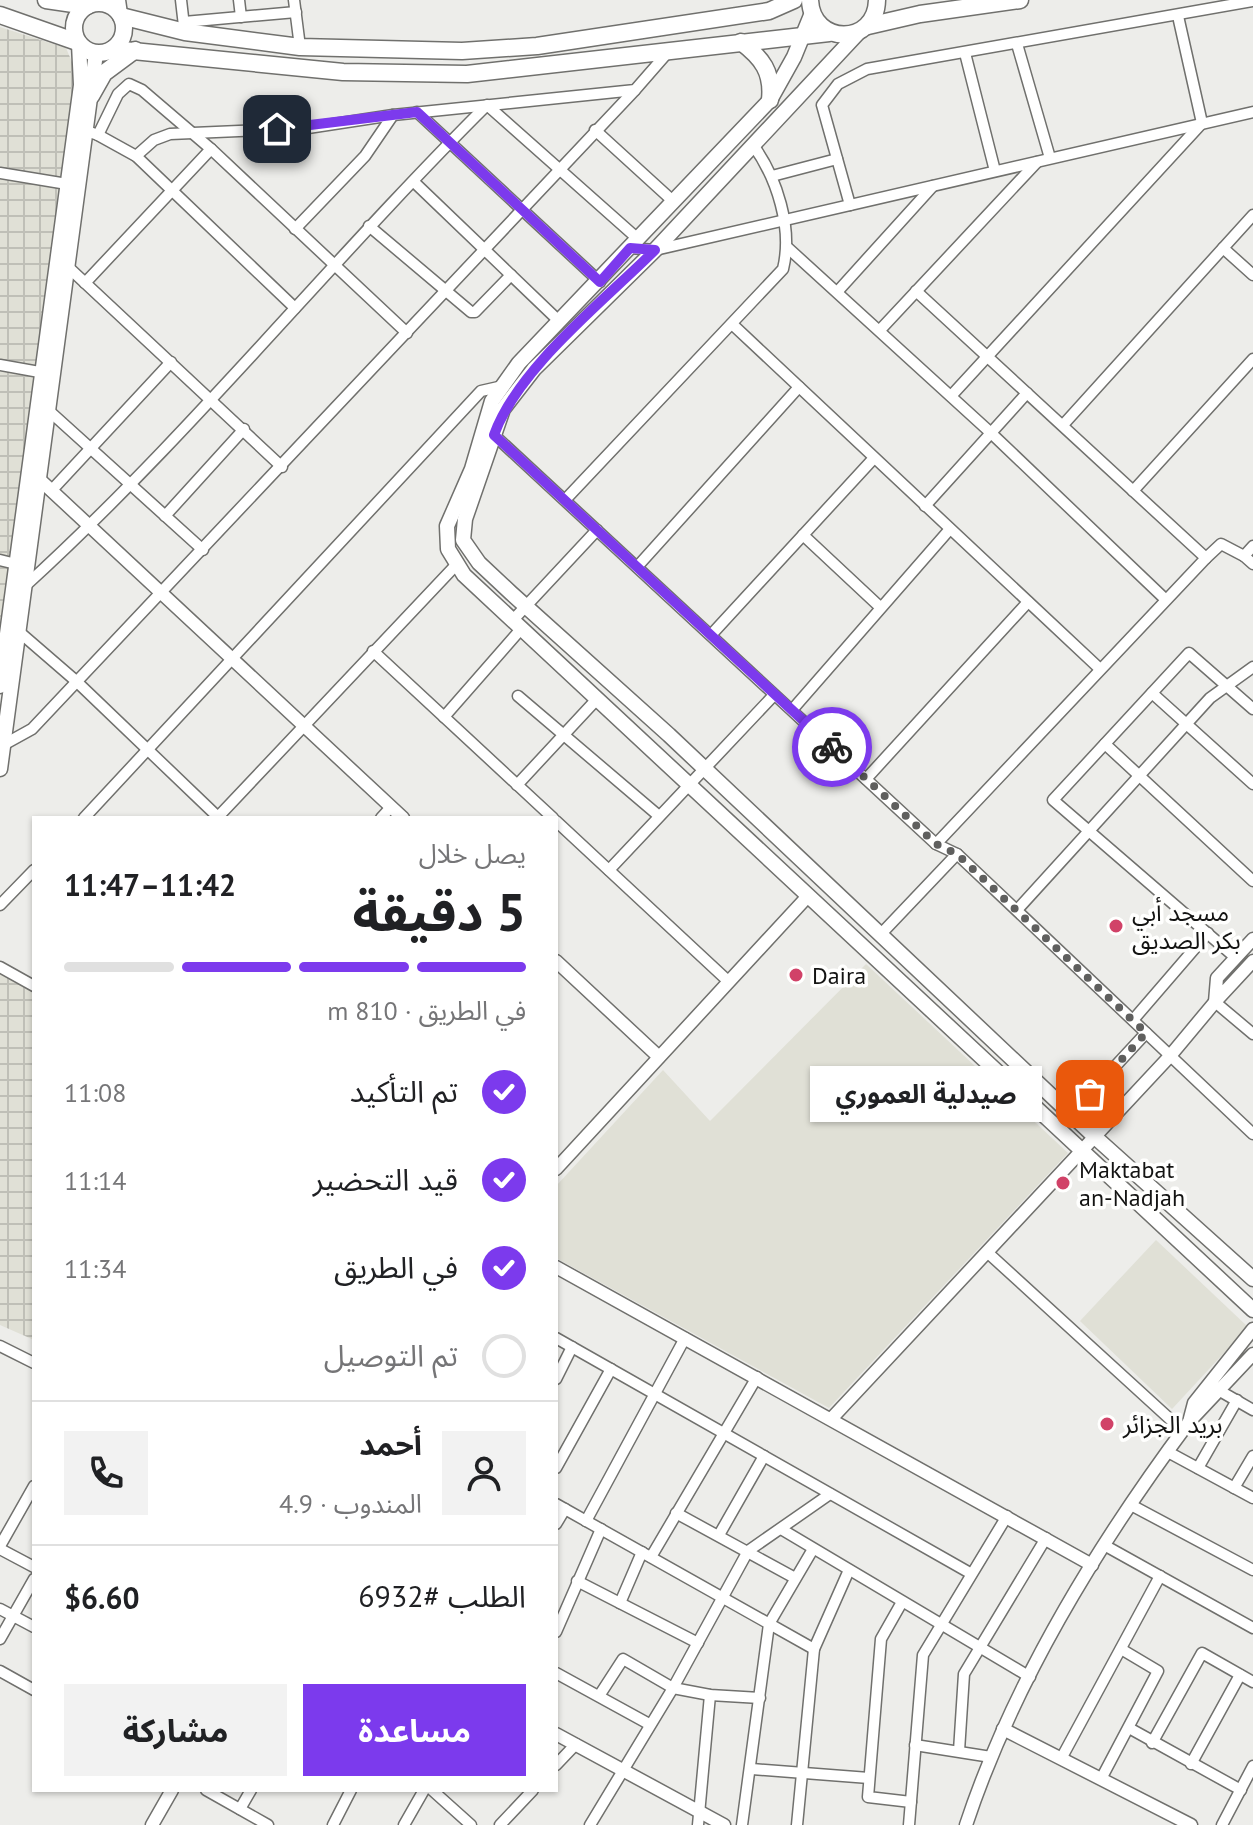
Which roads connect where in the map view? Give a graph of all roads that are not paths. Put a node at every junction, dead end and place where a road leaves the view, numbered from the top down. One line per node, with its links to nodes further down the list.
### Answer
1 (46, 0): 9 (main road)
2 (181, 0): 16 (street)
3 (239, 0): 15 (street)
4 (294, 0): 12 (street)
5 (794, 0): 23 (main road)
6 (877, 0): 17 (main road)
7 (1020, 0): 17 (main road)
8 (1253, 1): 14 (street)
9 (90, 3): 11 (main road); 21 (main road)
10 (810, 6): 18 (main road); 19 (main road)
11 (120, 10): 16 (main road); 24 (main road)
12 (296, 12): 15 (street); 23 (street)
13 (0, 15): 21 (main road)
14 (1178, 16): 22 (street); 36 (street)
15 (241, 17): 16 (street)
16 (184, 27): 23 (main road)
17 (863, 29): 18 (main road); 41 (main road)
18 (829, 33): 19 (main road)
19 (804, 36): 20 (main road); 31 (main road)
20 (741, 42): 26 (main road); 31 (main road)
21 (78, 43): 27 (main road); 52 (main road)
22 (1017, 44): 28 (street); 44 (street)
23 (300, 47)
24 (113, 49): 25 (main road); 27 (main road)
25 (135, 50): 26 (main road); 30 (main road)
26 (669, 51): 29 (street)
27 (96, 53): 30 (main road)
28 (965, 53): 45 (street); 48 (street)
29 (635, 90): 32 (street); 37 (street)
30 (91, 96): 38 (main road)
31 (770, 100): 55 (main road)
32 (487, 105): 33 (street); 40 (street); 47 (street)
33 (417, 112): 35 (street); 40 (street)
34 (1253, 112): 36 (street)
35 (393, 115): 39 (street); 61 (street)
36 (1202, 123): 44 (street); 81 (street)
37 (595, 130): 47 (street); 55 (street)
38 (91, 132): 39 (street); 43 (street); 68 (main road)
39 (191, 133): 42 (street); 43 (street)
40 (450, 142): 51 (street); 57 (street)
41 (753, 145): 50 (street); 66 (main road)
42 (211, 149): 54 (street); 61 (street)
43 (136, 156): 54 (street)
44 (1050, 158): 46 (street)
45 (837, 159): 50 (street); 56 (street)
46 (1038, 161): 48 (street); 75 (street)
47 (560, 168): 57 (street); 62 (street)
48 (995, 171): 53 (street)
49 (0, 173): 52 (street)
50 (772, 176): 59 (street)
51 (414, 182): 60 (street); 65 (street)
52 (67, 184): 85 (main road)
53 (933, 185): 56 (street); 74 (street)
54 (169, 191): 72 (street); 76 (street)
55 (674, 202): 62 (main road)
56 (850, 205): 59 (street)
57 (524, 208): 65 (street); 71 (street)
58 (1252, 219): 64 (street)
59 (783, 220): 63 (street); 66 (street)
60 (369, 226): 67 (street); 73 (street)
61 (295, 229): 67 (street)
62 (634, 244): 66 (street); 71 (main road)
63 (788, 248): 74 (street); 78 (street)
64 (1223, 248): 70 (street); 92 (street)
65 (486, 249): 69 (street); 73 (street)
66 (655, 250): 95 (main road)
67 (334, 265): 76 (street); 80 (street)
68 (67, 266): 72 (street); 85 (main road)
69 (511, 275): 73 (street); 77 (street)
70 (1253, 275)
71 (600, 282): 77 (main road)
72 (85, 283): 83 (street)
73 (447, 290): 80 (street)
74 (838, 291): 79 (street)
75 (916, 291): 79 (street); 81 (street)
76 (295, 308): 90 (street)
77 (560, 322): 86 (main road)
78 (732, 324): 87 (street); 103 (street)
79 (880, 330): 89 (street)
80 (407, 333): 98 (street)
81 (987, 357): 88 (street); 89 (street)
82 (1253, 359): 102 (street)
83 (171, 362): 90 (street); 96 (street)
84 (0, 365): 85 (street)
85 (46, 373): 91 (main road); 115 (main road)
86 (503, 386): 117 (main road); 129 (street)
87 (799, 387): 97 (street); 118 (street)
88 (1027, 393): 92 (street); 94 (street)
89 (951, 396): 94 (street)
90 (212, 398): 93 (street); 100 (street)
91 (47, 409): 96 (street); 99 (main road)
92 (1063, 425): 102 (street)
93 (244, 429): 98 (street); 105 (street)
94 (991, 433): 104 (street); 121 (street)
95 (494, 435): 103 (street); 123 (main road)
96 (89, 447): 100 (street); 101 (street)
97 (874, 458): 104 (street); 109 (street)
98 (282, 467): 111 (street)
99 (39, 479): 101 (street); 119 (main road)
100 (130, 485): 105 (street); 106 (street)
101 (51, 491): 106 (street)
102 (1133, 491): 113 (street)
103 (565, 500): 108 (street)
104 (925, 506): 107 (street)
105 (165, 516): 111 (street)
106 (90, 527): 119 (street); 120 (street)
107 (950, 529): 122 (street); 124 (street)
108 (597, 530): 118 (street); 123 (street)
109 (803, 535): 124 (street); 127 (street)
110 (1253, 546): 112 (street)
111 (203, 550): 120 (street)
112 (1244, 556): 113 (street); 116 (street)
113 (1206, 558): 121 (street)
114 (0, 560): 115 (street)
115 (16, 564): 133 (main road)
116 (1253, 564)
117 (456, 565): 125 (main road); 128 (street)
118 (637, 567): 127 (street)
119 (24, 587): 126 (main road)
120 (161, 593): 129 (street); 132 (street)
121 (1165, 599): 131 (street)
122 (1028, 602): 131 (street); 151 (street)
123 (525, 606): 125 (street); 149 (main road)
124 (880, 607): 140 (street)
125 (517, 625): 138 (main road); 141 (street)
126 (17, 630): 132 (street); 146 (main road)
127 (711, 635): 136 (street)
128 (373, 651): 141 (street); 142 (street)
129 (232, 658): 142 (street); 147 (street)
130 (1253, 667): 134 (street)
131 (1100, 669): 165 (street)
132 (76, 681): 146 (street); 147 (street)
133 (0, 686)
134 (1227, 686): 135 (street); 139 (street); 143 (street)
135 (1152, 693): 143 (street); 145 (street)
136 (774, 695): 140 (street); 149 (street)
137 (518, 696): 144 (street)
138 (597, 699): 144 (street); 152 (main road)
139 (1253, 709)
140 (792, 710): 151 (street)
141 (444, 717): 154 (street)
142 (303, 724): 155 (street); 158 (street)
143 (1187, 724): 150 (street); 153 (street)
144 (565, 734): 154 (street); 162 (street)
145 (1105, 744): 150 (street); 164 (street)
146 (3, 745): 148 (main road)
147 (148, 748): 156 (street); 157 (street)
148 (0, 769)
149 (706, 770): 152 (street); 174 (main road)
150 (1138, 777): 164 (street); 169 (street)
151 (866, 779): 165 (street)
152 (688, 784): 162 (street); 170 (main road)
153 (1253, 784)
154 (517, 785): 161 (street)
155 (391, 807): 159 (street); 160 (street)
156 (86, 816)
157 (216, 816)
158 (220, 816)
159 (383, 816)
160 (401, 816)
161 (548, 816)
162 (659, 816): 167 (street)
163 (558, 825): 167 (street)
164 (1088, 832): 172 (street); 173 (street)
165 (936, 844): 166 (street)
166 (957, 854): 172 (street); 174 (street)
167 (609, 870): 180 (street)
168 (32, 872): 171 (street)
169 (1253, 881)
170 (808, 896): 180 (street); 191 (main road)
171 (0, 905)
172 (1017, 910): 183 (street)
173 (1208, 933): 176 (street); 183 (street)
174 (880, 935): 188 (main road)
175 (1253, 939): 176 (street)
176 (1236, 958): 182 (street)
177 (558, 963): 187 (street)
178 (1251, 966): 182 (street)
179 (0, 967): 181 (street)
180 (728, 981): 187 (street)
181 (32, 985)
182 (1215, 1002): 185 (street); 186 (street)
183 (1133, 1020): 184 (street)
184 (1146, 1033): 186 (street); 188 (street)
185 (1253, 1034)
186 (1170, 1056): 189 (street); 190 (street)
187 (659, 1057): 192 (street)
188 (1071, 1114): 190 (main road)
189 (1253, 1134)
190 (1095, 1137): 191 (street); 195 (main road)
191 (1081, 1151): 193 (street); 196 (main road)
192 (558, 1167)
193 (987, 1252): 211 (street); 212 (street)
194 (558, 1268): 198 (street)
195 (1253, 1279)
196 (1253, 1310)
197 (1253, 1329): 212 (street)
198 (685, 1338): 206 (street); 208 (street)
199 (558, 1339): 201 (street)
200 (0, 1346): 203 (street)
201 (572, 1347): 204 (street); 205 (street)
202 (1253, 1354): 207 (street)
203 (32, 1362)
204 (611, 1369): 208 (street); 217 (street)
205 (558, 1375)
206 (757, 1377): 211 (street); 213 (street)
207 (1220, 1391): 209 (street); 212 (street)
208 (654, 1394): 213 (street); 227 (street)
209 (1237, 1400): 210 (street); 218 (street)
210 (1253, 1410)
211 (832, 1418): 226 (street)
212 (1186, 1426): 214 (street)
213 (722, 1432): 215 (street); 225 (street)
214 (1168, 1452): 218 (street); 223 (street)
215 (764, 1456): 220 (street); 230 (street)
216 (1253, 1456): 219 (street)
217 (558, 1464)
218 (1198, 1468): 219 (street)
219 (1234, 1488): 221 (street)
220 (830, 1494): 229 (street); 241 (street)
221 (1253, 1498)
222 (30, 1503): 233 (street)
223 (1131, 1505): 232 (street); 240 (street)
224 (560, 1506): 227 (street)
225 (676, 1513): 230 (street); 236 (street)
226 (1007, 1516): 231 (street); 241 (street)
227 (586, 1521): 228 (street)
228 (601, 1529): 236 (street); 244 (street)
229 (781, 1529): 234 (street); 235 (street)
230 (719, 1535): 235 (street)
231 (1046, 1538): 237 (street); 259 (street)
232 (1104, 1545): 237 (street); 242 (street)
233 (0, 1547): 238 (street)
234 (813, 1549): 239 (street); 243 (street)
235 (748, 1551): 243 (street); 246 (street)
236 (647, 1555): 246 (street); 248 (street)
237 (1092, 1565): 264 (street)
238 (32, 1566)
239 (849, 1570): 247 (street); 258 (street)
240 (1253, 1570)
241 (970, 1573): 252 (street)
242 (1160, 1576): 255 (street); 260 (street)
243 (795, 1578): 251 (street)
244 (577, 1581): 248 (street); 254 (street)
245 (32, 1583): 250 (street)
246 (722, 1597): 251 (street); 257 (street)
247 (902, 1602): 252 (street); 287 (street)
248 (620, 1603): 257 (street)
249 (0, 1609): 250 (street)
250 (13, 1616): 253 (street); 256 (street)
251 (769, 1624): 258 (street); 270 (street)
252 (940, 1625): 259 (street); 277 (street)
253 (32, 1626)
254 (558, 1627)
255 (1253, 1628)
256 (0, 1639)
257 (698, 1643): 266 (street)
258 (814, 1649): 286 (street)
259 (980, 1649): 264 (street); 278 (street)
260 (1121, 1649): 272 (street); 280 (street)
261 (0, 1671): 267 (street)
262 (558, 1674): 269 (street)
263 (1240, 1675): 265 (street); 275 (street); 282 (street)
264 (1030, 1677): 273 (street)
265 (1253, 1682)
266 (673, 1688): 268 (street); 269 (street); 271 (street)
267 (32, 1689)
268 (710, 1695): 270 (street); 299 (street)
269 (599, 1696): 271 (street)
270 (760, 1698): 284 (street)
271 (649, 1724): 285 (street)
272 (1129, 1728): 275 (street); 288 (street)
273 (1003, 1729): 279 (street); 280 (street)
274 (558, 1735): 276 (street)
275 (1152, 1743): 282 (street)
276 (576, 1744): 281 (street); 285 (street)
277 (915, 1745): 278 (street); 297 (street)
278 (959, 1751): 279 (street)
279 (991, 1757): 311 (street)
280 (1062, 1757): 288 (street)
281 (558, 1763)
282 (1191, 1764): 289 (street)
283 (1253, 1766): 289 (street)
284 (752, 1769): 286 (street); 308 (street)
285 (622, 1771): 299 (street); 306 (street)
286 (803, 1773): 287 (street); 309 (street)
287 (869, 1778): 297 (street)
288 (1101, 1779): 312 (street)
289 (1241, 1790): 313 (street)
290 (171, 1792): 300 (street)
291 (210, 1792): 298 (street)
292 (250, 1792): 298 (street)
293 (350, 1792): 302 (street)
294 (423, 1792): 303 (street)
295 (434, 1792): 304 (street)
296 (531, 1792): 305 (street)
297 (911, 1802): 310 (street)
298 (240, 1809): 301 (street)
299 (700, 1818): 307 (street)
300 (152, 1825)
301 (268, 1825)
302 (333, 1825)
303 (404, 1825)
304 (471, 1825)
305 (500, 1825)
306 (590, 1825)
307 (724, 1825)
308 (742, 1825)
309 (797, 1825)
310 (909, 1825)
311 (966, 1825)
312 (1191, 1825)
313 (1222, 1825)

